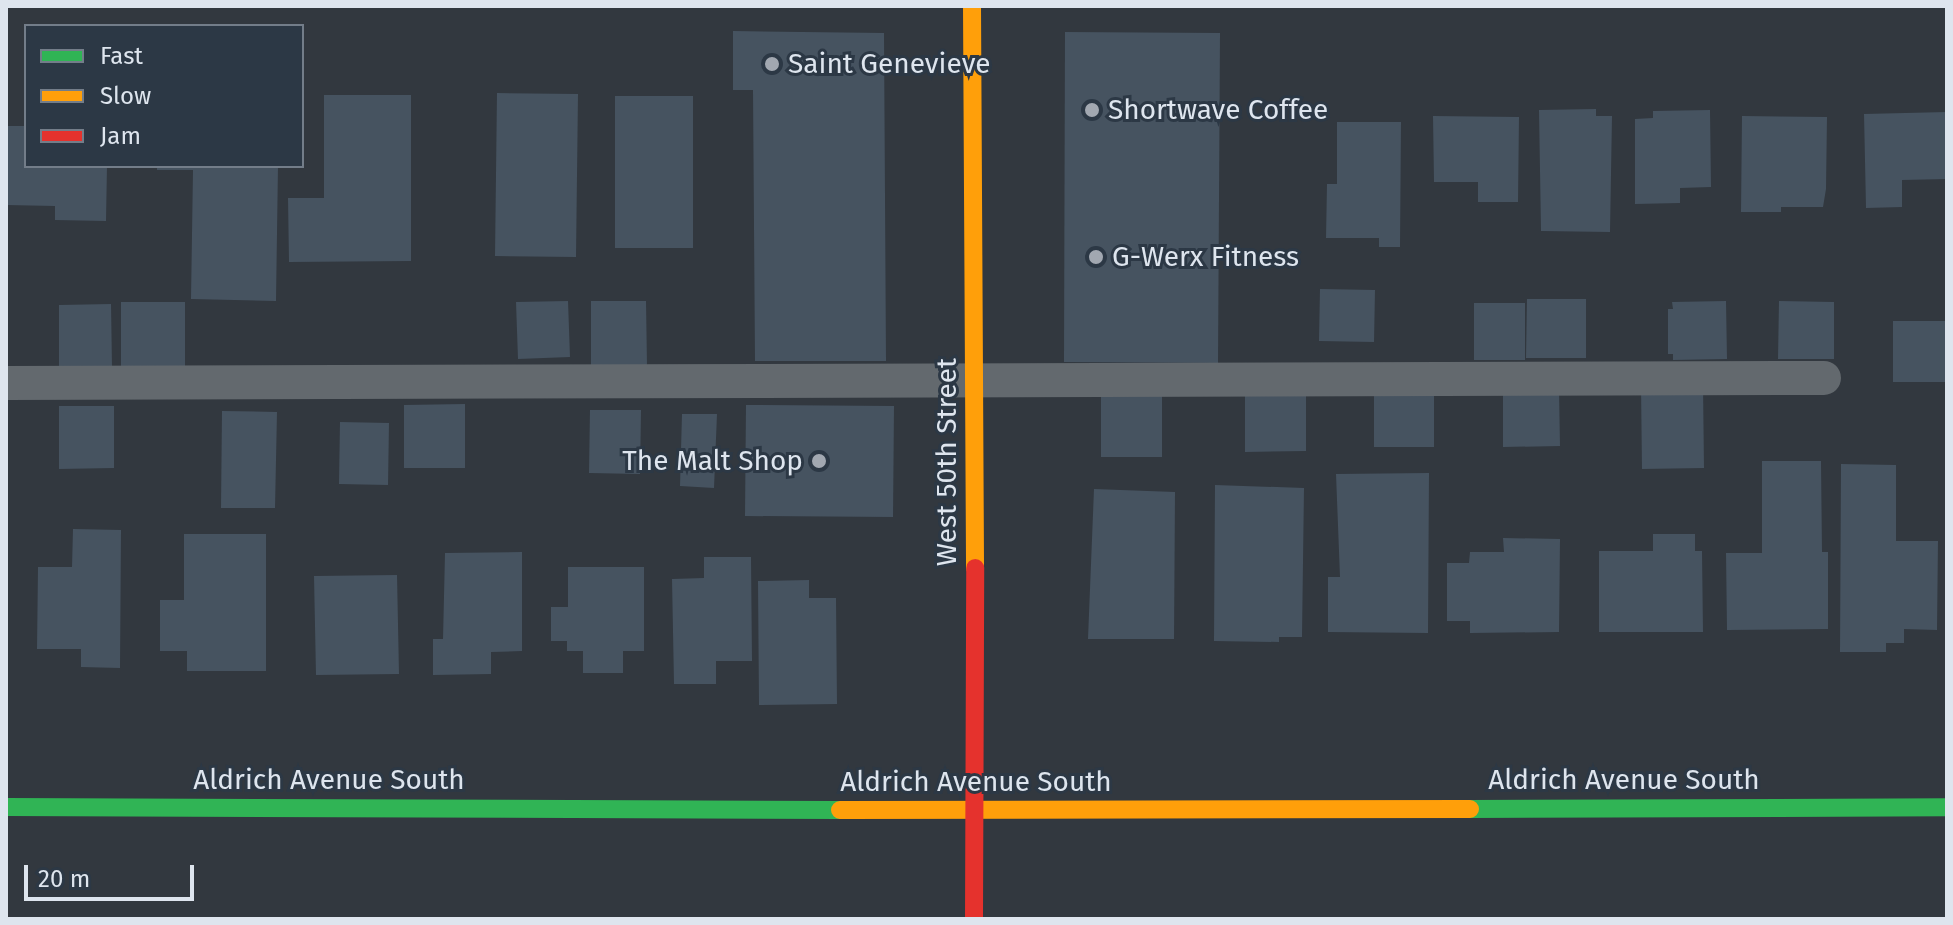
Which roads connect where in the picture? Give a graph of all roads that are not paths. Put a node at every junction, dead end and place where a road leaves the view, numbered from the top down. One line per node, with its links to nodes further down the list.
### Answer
1 (972, 6): 3 (street, West 50th Street)
2 (1824, 378): 3 (lane)
3 (976, 380): 4 (lane); 7 (street, West 50th Street)
4 (6, 383)
5 (6, 807): 7 (street, Aldrich Avenue South)
6 (1947, 807): 7 (street, Aldrich Avenue South)
7 (973, 811): 8 (street, West 50th Street)
8 (974, 919)

